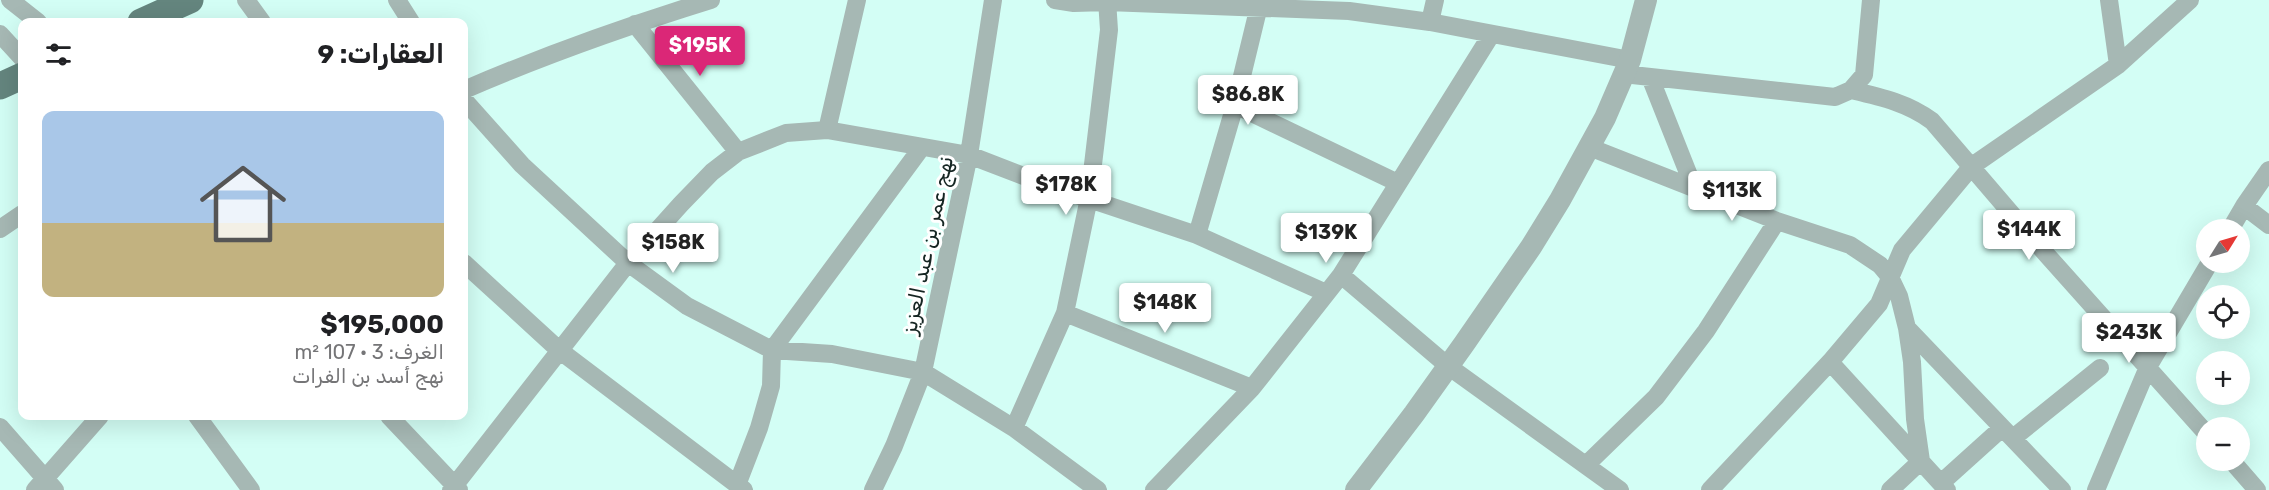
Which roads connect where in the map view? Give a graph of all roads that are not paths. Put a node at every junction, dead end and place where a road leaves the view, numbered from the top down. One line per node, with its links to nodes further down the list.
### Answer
1 (10, 0): 17 (street)
2 (190, 0): 18 (main road)
3 (246, 0): 19 (street)
4 (397, 0): 20 (street)
5 (711, 0): 22 (street)
6 (857, 0): 35 (street)
7 (993, 0): 39 (street, نهج عمر بن عبد العزيز)
8 (1055, 0): 14 (street)
9 (1435, 0): 21 (street)
10 (1646, 0): 27 (street)
11 (1871, 0): 32 (street)
12 (2109, 0): 26 (street)
13 (2190, 0): 26 (street)
14 (1107, 1): 16 (street); 44 (street)
15 (1349, 5): 16 (street); 21 (street)
16 (1259, 6): 34 (street)
17 (33, 18)
18 (150, 18)
19 (259, 18)
20 (408, 18)
21 (1430, 22): 24 (street)
22 (635, 24): 31 (street); 38 (street)
23 (0, 34): 25 (street)
24 (1491, 35): 27 (street); 42 (street)
25 (18, 54)
26 (2118, 65): 40 (street)
27 (1627, 67): 28 (street); 37 (street)
28 (1650, 77): 32 (street); 43 (street)
29 (18, 78): 30 (main road)
30 (0, 86)
31 (468, 88)
32 (1851, 90): 40 (street)
33 (468, 104): 52 (street)
34 (1235, 105): 42 (street); 51 (street)
35 (827, 130): 36 (street); 38 (street)
36 (922, 147): 39 (street); 61 (street)
37 (1589, 147): 43 (street); 63 (street)
38 (738, 152): 52 (street)
39 (969, 155): 44 (street); 66 (street, نهج عمر بن عبد العزيز)
40 (1972, 166): 56 (street); 64 (street)
41 (2269, 170): 45 (street)
42 (1398, 183): 55 (street)
43 (1694, 188): 48 (street)
44 (1089, 198): 51 (street); 58 (street)
45 (2244, 206): 47 (street); 49 (street)
46 (18, 217): 50 (street)
47 (2236, 219)
48 (1777, 221): 56 (street); 76 (street)
49 (2269, 225)
50 (0, 229)
51 (1197, 235): 57 (street)
52 (628, 263): 60 (street); 61 (street)
53 (468, 267): 60 (street)
54 (2204, 273): 64 (street)
55 (1341, 275): 57 (street); 63 (street)
56 (1890, 277): 59 (street); 62 (street)
57 (1326, 293): 67 (street)
58 (1065, 313): 67 (street); 73 (street)
59 (1907, 328): 74 (street); 75 (street)
60 (559, 350): 80 (street); 81 (street)
61 (772, 350): 66 (street); 80 (street)
62 (1830, 362): 75 (street); 88 (street)
63 (1448, 366): 76 (street); 86 (street)
64 (2148, 367): 71 (street); 91 (street)
65 (2100, 368): 74 (street)
66 (923, 372): 73 (street); 83 (street, نهج عمر بن عبد العزيز)
67 (1252, 388): 85 (street)
68 (97, 420): 78 (street)
69 (200, 420): 82 (street)
70 (393, 420): 81 (street)
71 (2196, 422)
72 (0, 427): 78 (street)
73 (1014, 428): 84 (street)
74 (2008, 433): 79 (street); 90 (street)
75 (1922, 461): 79 (street); 89 (street)
76 (1586, 465): 87 (street)
77 (2240, 471): 92 (street)
78 (45, 486)
79 (1944, 487)
80 (740, 488)
81 (455, 489)
82 (251, 490)
83 (873, 490)
84 (1098, 490)
85 (1154, 490)
86 (1356, 490)
87 (1620, 490)
88 (1710, 490)
89 (1890, 490)
90 (2062, 490)
91 (2096, 490)
92 (2256, 490)

